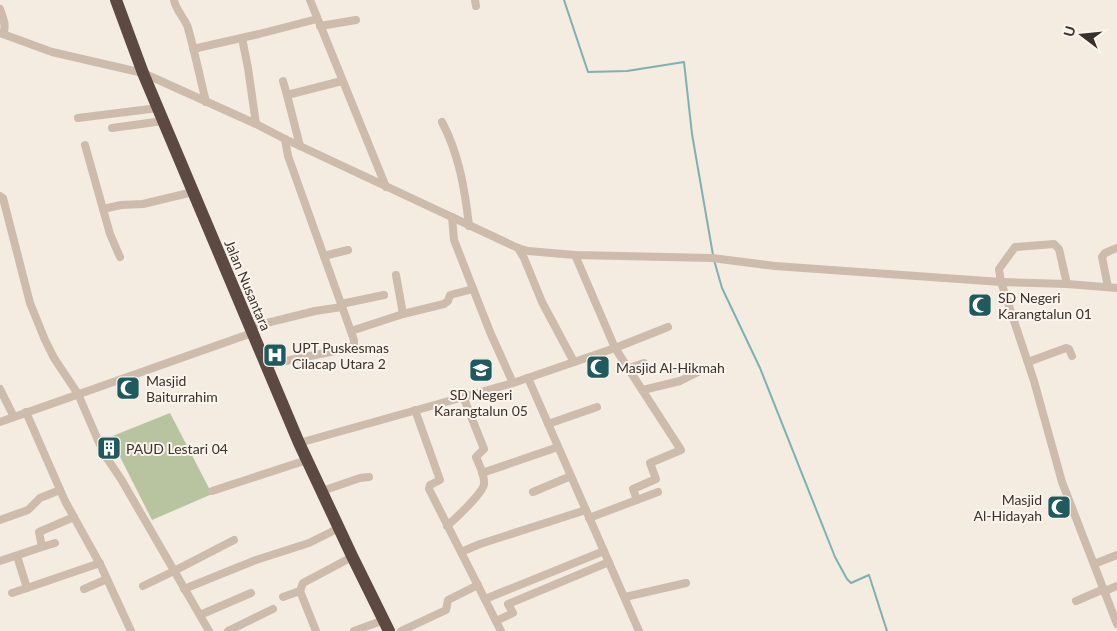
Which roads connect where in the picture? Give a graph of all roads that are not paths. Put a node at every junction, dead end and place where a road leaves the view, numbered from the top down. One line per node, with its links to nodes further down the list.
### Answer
1 (116, 0): 10 (highway, Jalan Nusantara)
2 (174, 0): 9 (street)
3 (310, 0): 6 (street)
4 (0, 9): 7 (street)
5 (356, 20): 6 (street)
6 (318, 22): 8 (street); 12 (street)
7 (2, 34): 10 (street)
8 (242, 38): 9 (street); 19 (street)
9 (193, 49): 14 (street)
10 (143, 73): 14 (street); 15 (highway, Jalan Nusantara)
11 (283, 81): 13 (street)
12 (342, 81): 13 (street); 24 (street)
13 (287, 95): 23 (street)
14 (206, 102): 19 (street)
15 (158, 108): 16 (street); 17 (highway, Jalan Nusantara)
16 (78, 118)
17 (163, 121): 20 (street); 25 (highway, Jalan Nusantara)
18 (442, 122): 29 (street)
19 (256, 124): 21 (street)
20 (112, 128)
21 (285, 140): 23 (street); 34 (street)
22 (84, 145): 27 (street)
23 (300, 146): 24 (street)
24 (386, 187): 28 (street)
25 (193, 192): 27 (street); 46 (highway, Jalan Nusantara)
26 (0, 196): 60 (street)
27 (103, 209): 35 (street)
28 (452, 217): 29 (street); 41 (street)
29 (470, 226): 30 (street)
30 (518, 248): 33 (street); 50 (street)
31 (1117, 248): 39 (street)
32 (348, 250): 34 (street)
33 (575, 255): 37 (street); 48 (street)
34 (324, 256): 43 (street)
35 (120, 257)
36 (396, 275): 44 (street)
37 (1001, 282): 38 (street); 38 (street); 51 (street)
38 (1067, 284): 39 (street)
39 (1108, 287): 40 (street)
40 (1117, 288)
41 (473, 289): 44 (street); 57 (street)
42 (384, 295): 43 (street)
43 (342, 305): 46 (street); 47 (street)
44 (403, 314): 47 (street)
45 (668, 327): 48 (street)
46 (251, 330): 53 (highway, Jalan Nusantara); 60 (street)
47 (351, 330): 53 (street)
48 (615, 348): 50 (street); 54 (street)
49 (1072, 356): 51 (street)
50 (574, 362): 56 (street)
51 (1028, 362): 97 (street)
52 (644, 363): 54 (street)
53 (266, 365): 68 (highway, Jalan Nusantara)
54 (629, 368): 59 (street)
55 (702, 370): 59 (street)
56 (528, 378): 57 (street); 67 (street)
57 (513, 383): 61 (street)
58 (0, 389): 65 (street)
59 (643, 390): 79 (street)
60 (78, 394): 64 (street); 98 (street)
61 (463, 396): 63 (street); 71 (street)
62 (597, 407): 67 (street)
63 (415, 410): 68 (street); 84 (street)
64 (26, 412): 65 (street); 74 (street)
65 (14, 417): 66 (street)
66 (0, 422)
67 (548, 424): 69 (street)
68 (299, 443): 70 (highway, Jalan Nusantara)
69 (558, 447): 71 (street); 72 (street)
70 (307, 460): 75 (highway, Jalan Nusantara); 76 (street)
71 (482, 473): 84 (street)
72 (570, 476): 77 (street); 80 (street)
73 (369, 477): 75 (street)
74 (60, 490): 81 (street); 83 (street)
75 (322, 491): 85 (highway, Jalan Nusantara)
76 (212, 492)
77 (533, 492)
78 (658, 492): 79 (street)
79 (637, 500): 82 (street)
80 (586, 510): 82 (street); 89 (street)
81 (74, 517): 88 (street); 96 (street)
82 (589, 518): 90 (street)
83 (0, 520)
84 (447, 526): 89 (street)
85 (339, 528): 93 (highway, Jalan Nusantara); 106 (street)
86 (234, 540): 98 (street)
87 (55, 543): 88 (street)
88 (42, 547): 92 (street)
89 (461, 552): 101 (street)
90 (604, 552): 95 (street); 113 (street)
91 (1117, 555): 97 (street)
92 (17, 556): 94 (street); 104 (street)
93 (352, 557): 108 (street); 119 (highway, Jalan Nusantara)
94 (0, 561)
95 (609, 562): 112 (street); 117 (street)
96 (100, 563): 99 (street); 104 (street)
97 (1094, 564): 107 (street)
98 (174, 571): 102 (street); 106 (street)
99 (107, 579): 105 (street); 121 (street)
100 (686, 584): 112 (street)
101 (478, 585): 113 (street); 126 (street)
102 (143, 586)
103 (1117, 586): 107 (street)
104 (27, 588): 109 (street)
105 (84, 590)
106 (184, 590): 116 (street)
107 (1104, 590): 114 (street); 118 (street)
108 (300, 591): 111 (street); 124 (street)
109 (12, 593)
110 (251, 593): 116 (street)
111 (284, 597)
112 (625, 597): 120 (street)
113 (485, 600): 117 (street)
114 (1076, 601)
115 (273, 609): 123 (street)
116 (200, 615): 122 (street)
117 (496, 621): 127 (street)
118 (1117, 624)
119 (387, 625): 125 (street)
120 (638, 629): 128 (street)
121 (131, 631)
122 (209, 631)
123 (228, 631)
124 (316, 631)
125 (354, 631)
126 (401, 631)
127 (502, 631)
128 (629, 631)

